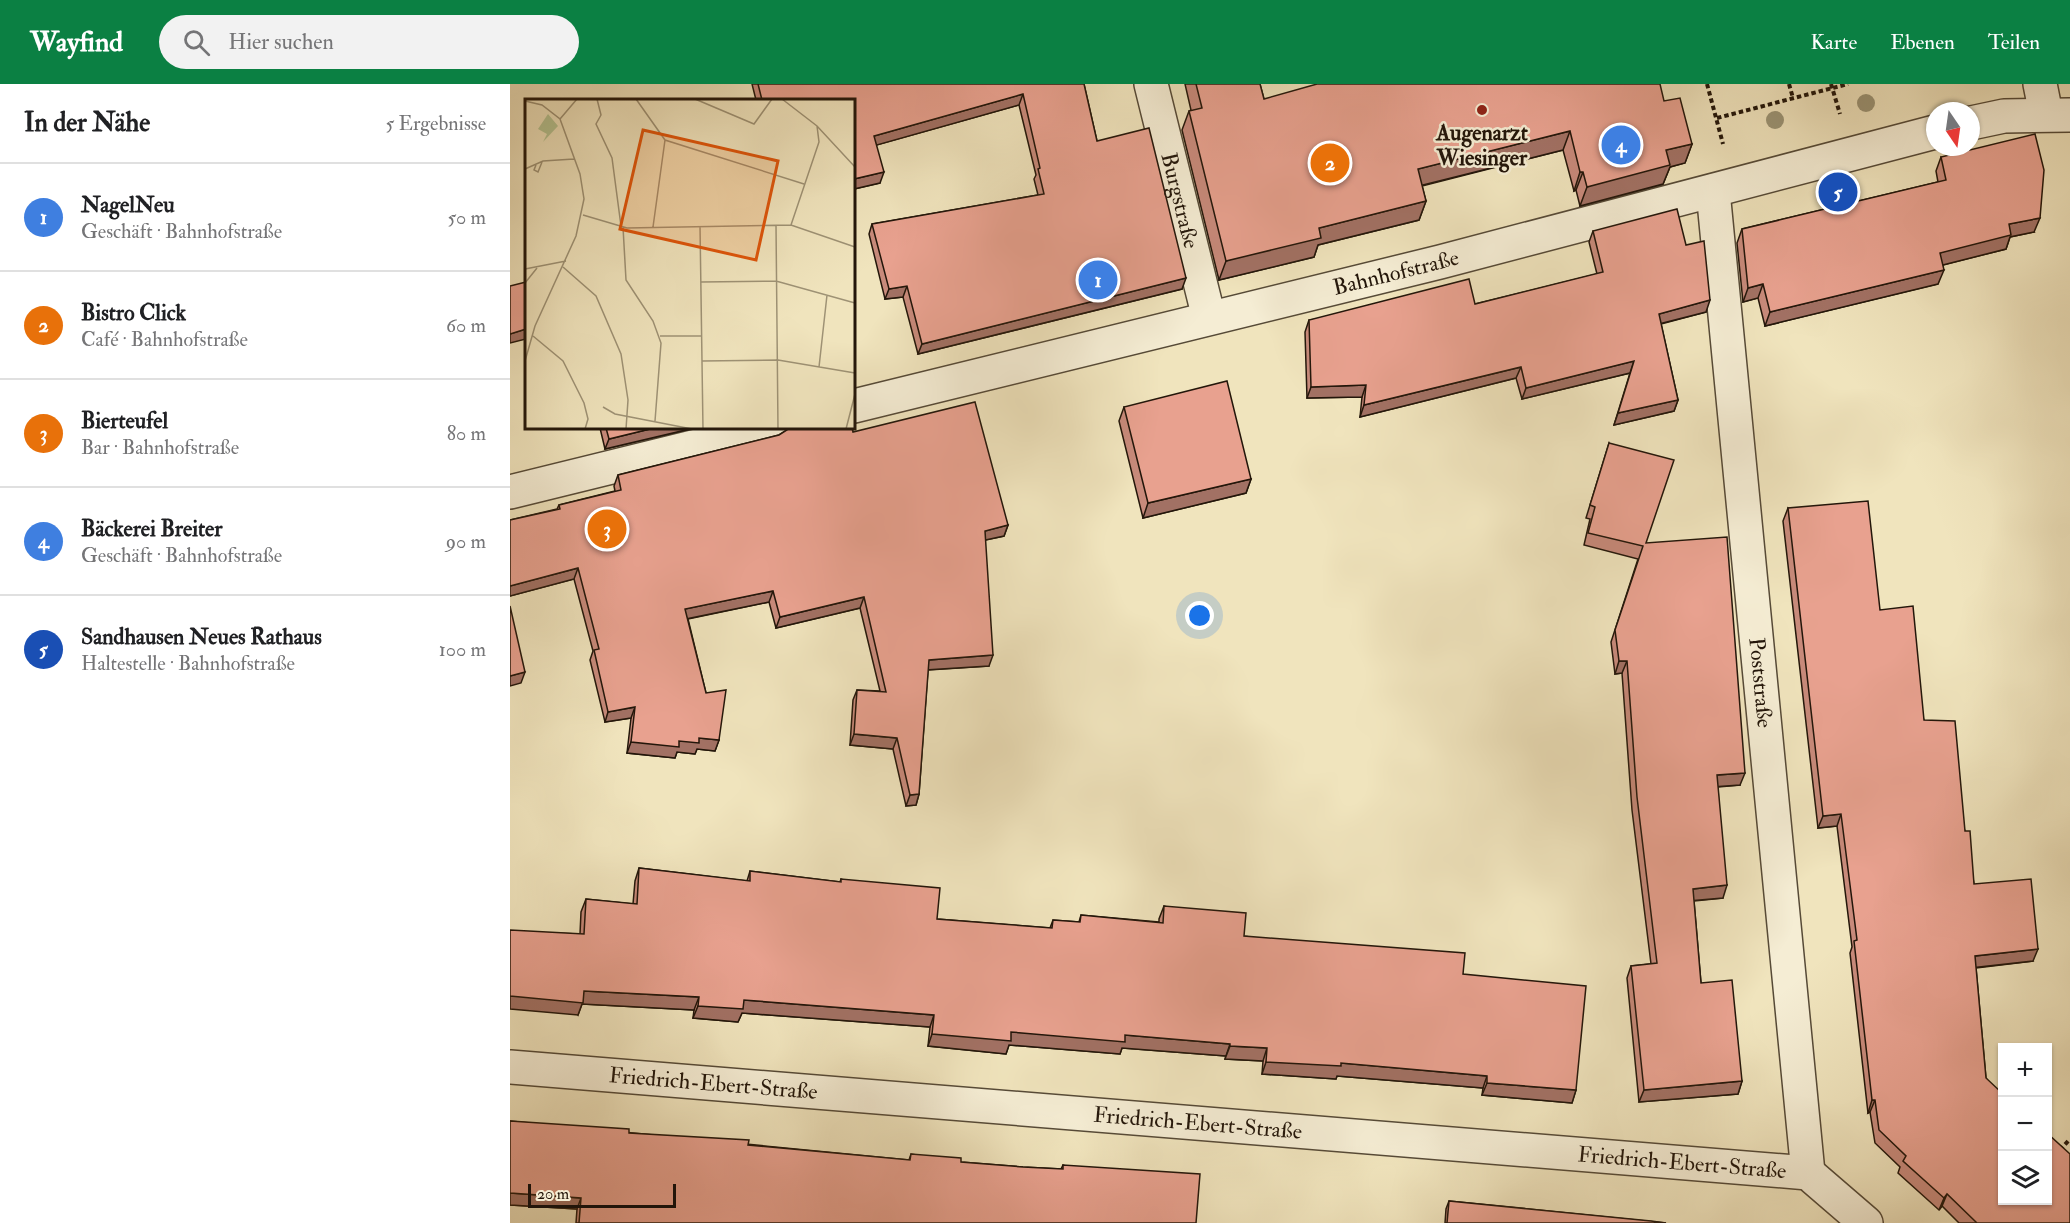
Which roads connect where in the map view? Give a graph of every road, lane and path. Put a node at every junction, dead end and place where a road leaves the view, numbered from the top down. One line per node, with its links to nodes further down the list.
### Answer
1 (1151, 84): 11 (street, Burgstraße)
2 (1707, 84): 7 (path)
3 (1789, 84): 5 (path)
4 (1848, 84): 5 (path)
5 (1793, 98): 7 (path)
6 (2052, 104): 8 (street)
7 (1717, 118): 10 (path)
8 (1980, 121)
9 (1926, 134): 10 (street, Bahnhofstraße)
10 (1724, 189): 11 (street, Bahnhofstraße); 18 (street, Poststraße)
11 (1209, 318): 12 (street, Bahnhofstraße)
12 (855, 406)
13 (766, 429): 14 (street)
14 (510, 492)
15 (510, 1067): 18 (street, Friedrich-Ebert-Straße)
16 (2070, 1139): 17 (path)
17 (2055, 1155)
18 (1808, 1173): 19 (street, Friedrich-Ebert-Straße)
19 (1866, 1223)

